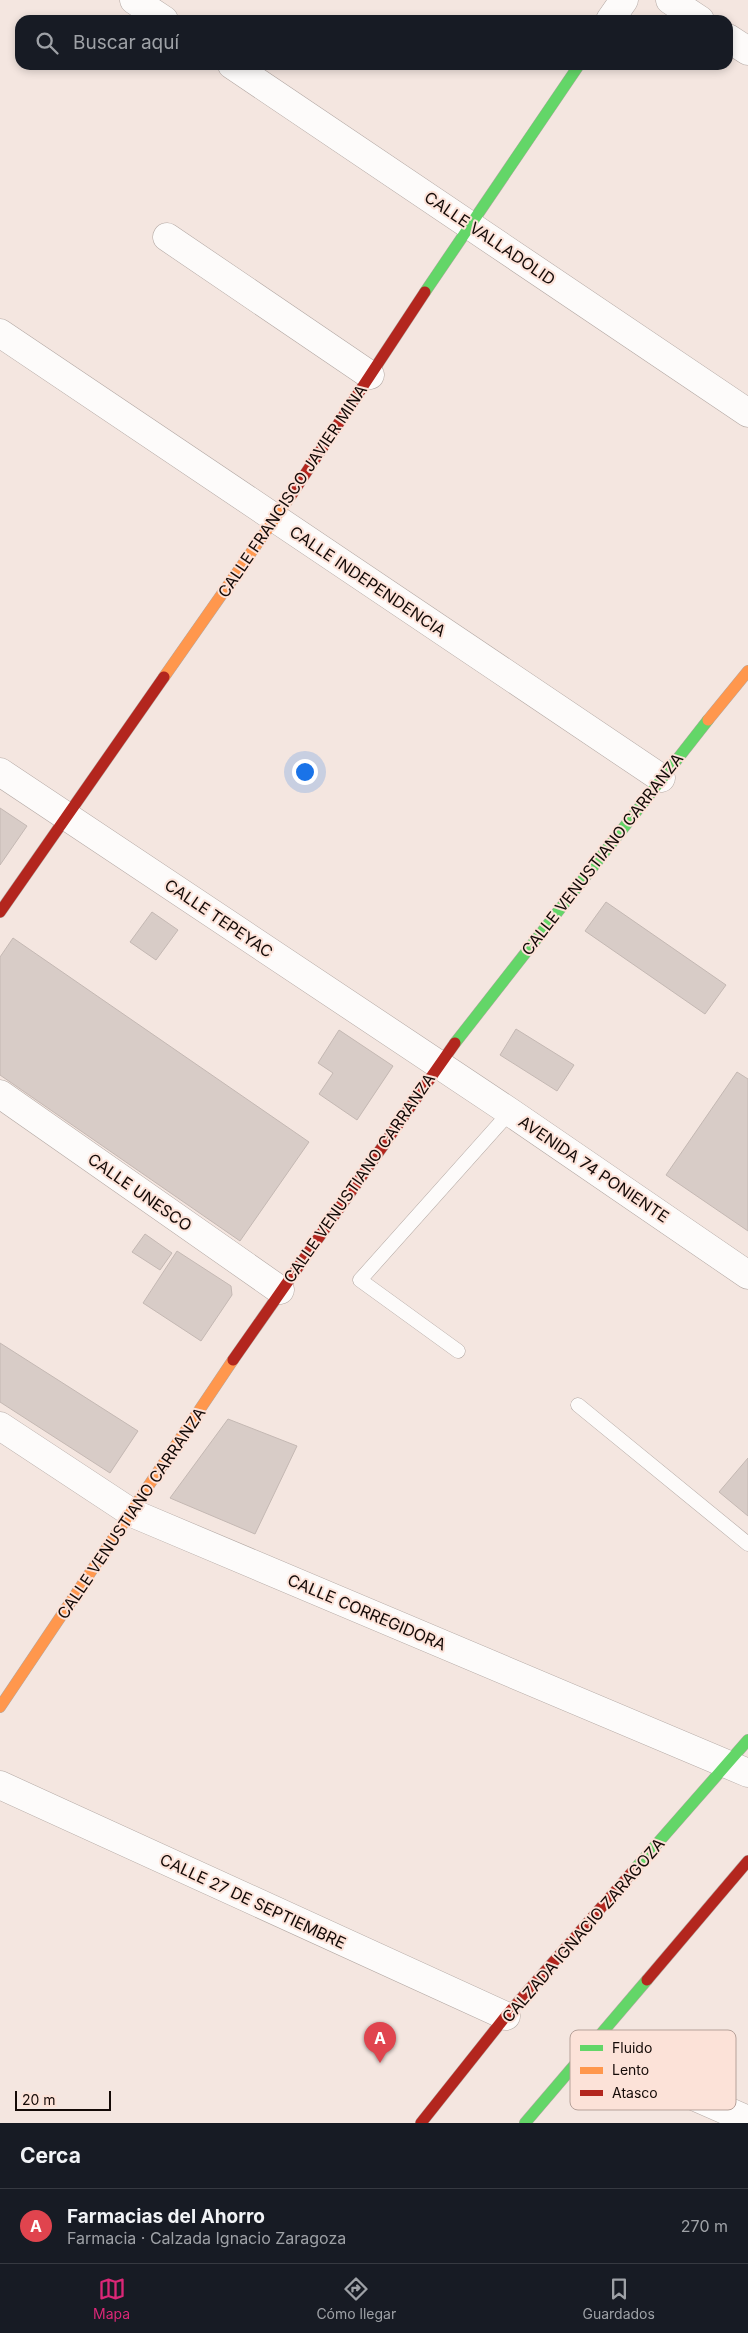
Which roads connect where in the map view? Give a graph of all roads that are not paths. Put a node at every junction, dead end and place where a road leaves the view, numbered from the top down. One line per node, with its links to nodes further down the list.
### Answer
1 (134, 0): 4 (street)
2 (624, 0): 5 (street)
3 (670, 0): 6 (street)
4 (156, 15)
5 (614, 15)
6 (692, 15)
7 (733, 41): 8 (street)
8 (748, 51)
9 (239, 70): 11 (street, CALLE VALLADOLID)
10 (576, 70): 11 (street, CALLE FRANCISCO JAVIER MINA)
11 (470, 224): 14 (street, CALLE FRANCISCO JAVIER MINA); 15 (street, CALLE VALLADOLID)
12 (167, 236): 14 (street)
13 (0, 334): 16 (street, CALLE INDEPENDENCIA)
14 (370, 375): 16 (street, CALLE FRANCISCO JAVIER MINA)
15 (748, 413)
16 (276, 519): 19 (street, CALLE INDEPENDENCIA); 20 (street, CALLE FRANCISCO JAVIER MINA)
17 (748, 671): 19 (street, CALLE VENUSTIANO CARRANZA)
18 (0, 772): 20 (street, CALLE TEPEYAC)
19 (661, 778): 22 (street, CALLE VENUSTIANO CARRANZA)
20 (66, 817): 21 (street, CALLE FRANCISCO JAVIER MINA); 22 (street, CALLE TEPEYAC)
21 (0, 912)
22 (439, 1064): 24 (street, AVENIDA 74 PONIENTE); 26 (street, CALLE VENUSTIANO CARRANZA)
23 (0, 1094): 26 (street, CALLE UNESCO)
24 (510, 1112): 25 (street, AVENIDA 74 PONIENTE); 27 (lane)
25 (748, 1275)
26 (280, 1290): 30 (street, CALLE VENUSTIANO CARRANZA)
27 (458, 1351)
28 (578, 1405): 31 (lane)
29 (0, 1426): 30 (street, CALLE CORREGIDORA)
30 (132, 1513): 32 (street, CALLE VENUSTIANO CARRANZA); 34 (street, CALLE CORREGIDORA)
31 (748, 1544)
32 (0, 1707)
33 (748, 1740): 34 (street, CALZADA IGNACIO ZARAGOZA)
34 (738, 1768): 37 (street, CALZADA IGNACIO ZARAGOZA)
35 (0, 1785): 37 (street, CALLE 27 DE SEPTIEMBRE)
36 (748, 1861): 38 (street)
37 (506, 2016): 42 (street, CALZADA IGNACIO ZARAGOZA)
38 (605, 2030)
39 (570, 2071): 43 (street)
40 (725, 2110): 41 (street)
41 (748, 2120)
42 (421, 2123)
43 (525, 2123)

